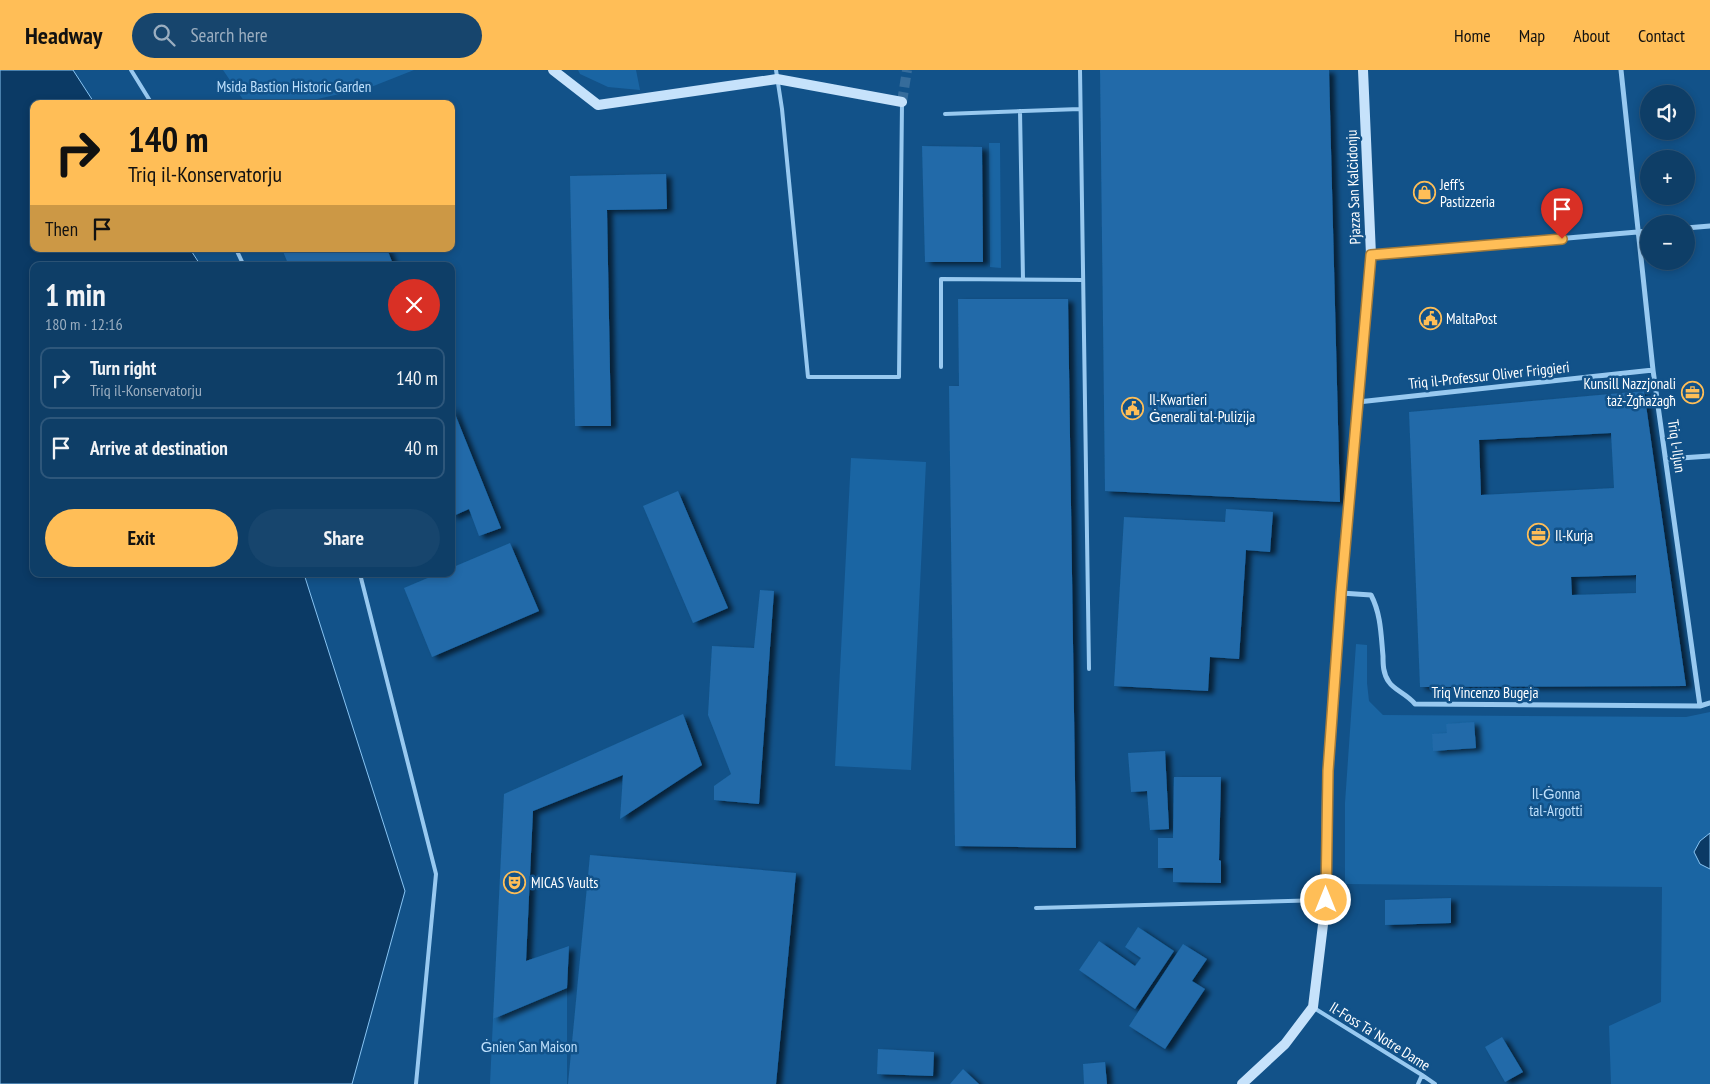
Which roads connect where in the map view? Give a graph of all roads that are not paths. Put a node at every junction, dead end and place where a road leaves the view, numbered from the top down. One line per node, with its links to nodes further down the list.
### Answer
1 (131, 70): 7 (lane)
2 (552, 70): 6 (street)
3 (1080, 70): 9 (lane)
4 (1363, 70): 15 (street, Pjazza San Kalċidonju)
5 (1621, 70): 14 (street, Triq l-Iljun)
6 (777, 75): 8 (street); 8 (lane)
7 (150, 100)
8 (902, 102)
9 (1080, 109): 10 (lane); 17 (lane)
10 (1020, 111): 11 (lane); 16 (lane)
11 (945, 114)
12 (1710, 226): 13 (street)
13 (1695, 227)
14 (1638, 232): 15 (street); 19 (street, Triq l-Iljun)
15 (1371, 255): 20 (street, Pjazza San Kalċidonju)
16 (1023, 280): 17 (lane); 18 (lane)
17 (1083, 280): 25 (lane)
18 (941, 367)
19 (1653, 370): 20 (street, Triq il-Professur Oliver Friggieri); 22 (street, Triq l-Iljun)
20 (1357, 402): 24 (street, Pjazza San Kalċidonju)
21 (1710, 456): 22 (street)
22 (1666, 459): 27 (street, Triq l-Iljun)
23 (361, 577): 32 (lane)
24 (1341, 593): 27 (street, Triq Vincenzo Bugeja); 28 (street, Pjazza San Kalċidonju)
25 (1089, 669)
26 (1710, 703): 27 (street, Triq Vincenzo Bugeja)
27 (1700, 706)
28 (1326, 900): 29 (lane); 30 (street, Pjazza San Kalċidonju)
29 (1036, 908)
30 (1313, 1007): 31 (lane, Il-Foss Ta' Notre Dame); 33 (street)
31 (1422, 1074): 34 (lane); 35 (lane, Il-Foss Ta' Notre Dame)
32 (416, 1084)
33 (1242, 1084)
34 (1418, 1084)
35 (1435, 1084)

